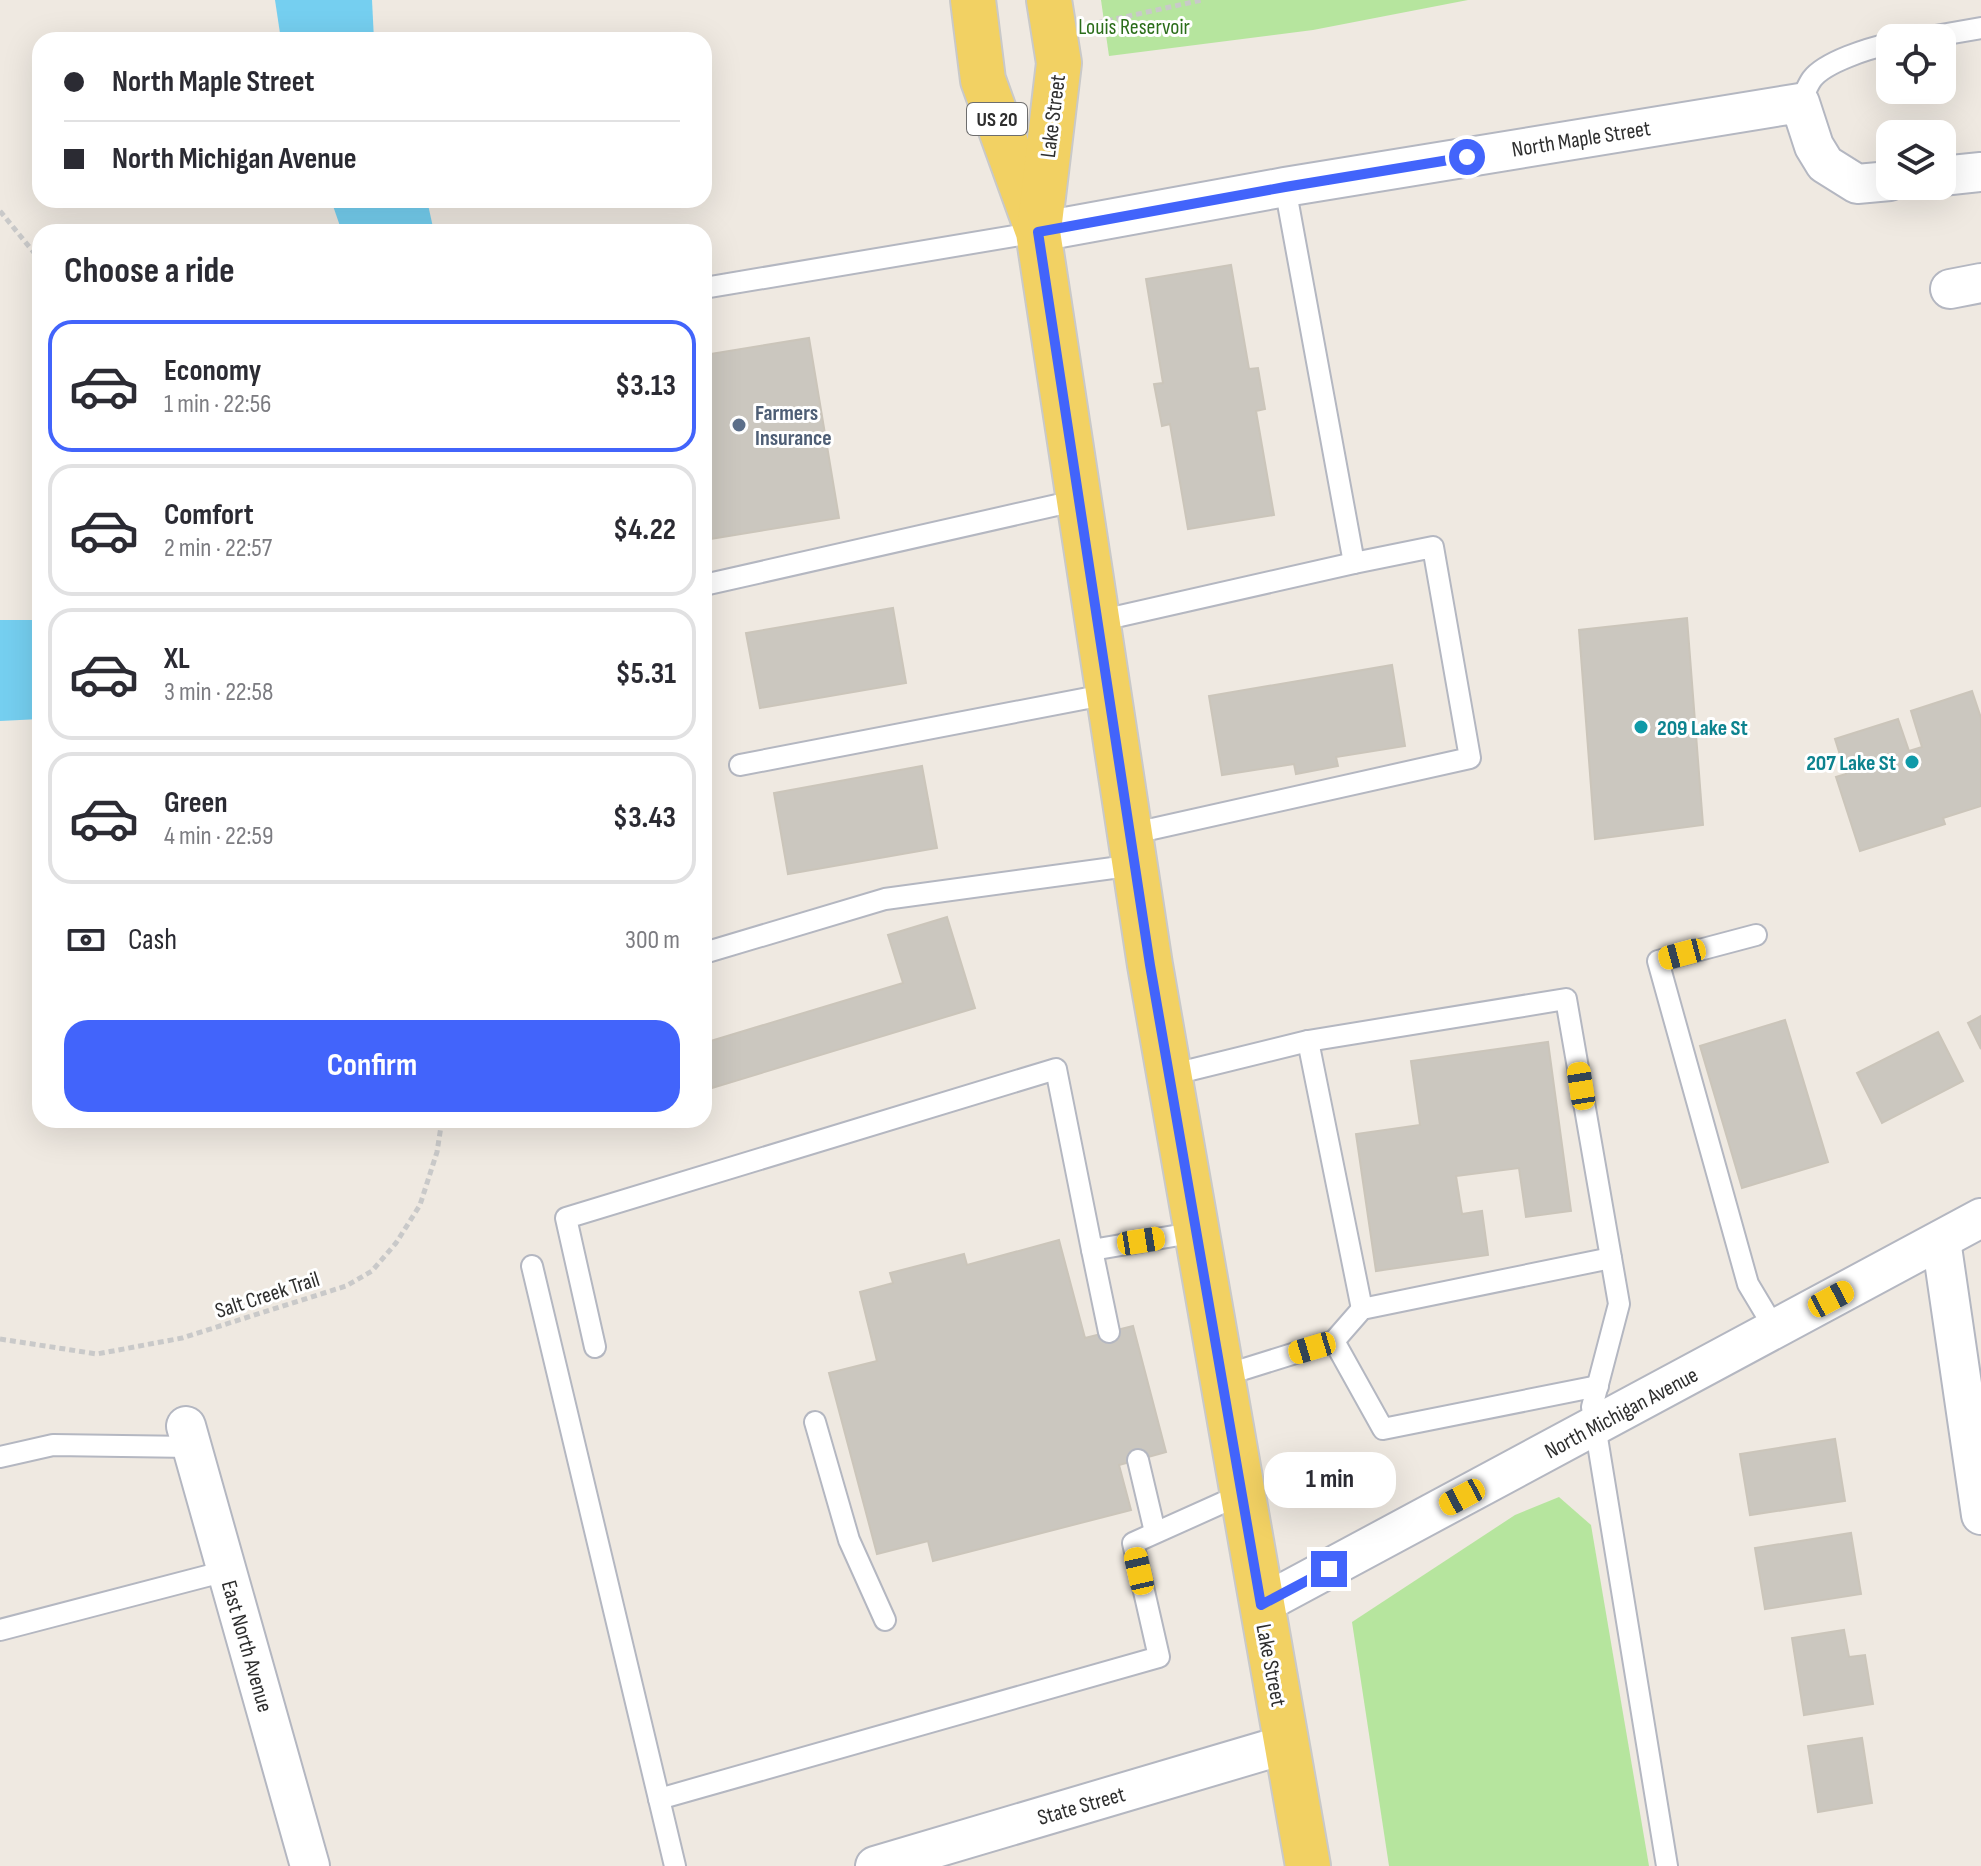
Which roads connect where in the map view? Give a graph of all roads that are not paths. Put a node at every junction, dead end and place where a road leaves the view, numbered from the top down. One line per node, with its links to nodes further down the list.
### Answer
1 (973, 0): 11 (main road, Lake Street / US 20)
2 (1049, 0): 11 (main road, Lake Street / US 20)
3 (1981, 28): 4 (lane)
4 (1956, 32)
5 (1876, 49): 6 (lane)
6 (1800, 103): 9 (street); 10 (street, North Maple Street)
7 (1981, 172): 8 (street)
8 (1956, 175)
9 (1876, 182)
10 (1285, 187): 11 (street, North Maple Street); 14 (lane)
11 (1038, 232): 12 (lane); 13 (main road, Lake Street / US 20)
12 (712, 287)
13 (1079, 500): 15 (lane); 16 (main road, Lake Street / US 20)
14 (1354, 563): 16 (lane); 19 (lane)
15 (712, 583)
16 (1098, 621): 17 (main road, Lake Street / US 20)
17 (1109, 694): 18 (lane); 19 (main road, Lake Street / US 20)
18 (740, 765)
19 (1133, 849): 21 (lane); 23 (main road, Lake Street / US 20)
20 (1756, 935): 31 (lane)
21 (712, 951)
22 (1308, 1041): 23 (lane); 28 (lane); 30 (lane)
23 (1170, 1075): 25 (main road, Lake Street / US 20)
24 (1981, 1218): 26 (street, North Michigan Avenue)
25 (1197, 1232): 27 (lane); 35 (main road, Lake Street / US 20)
26 (1941, 1240): 31 (street, North Michigan Avenue); 43 (street)
27 (1092, 1250): 32 (lane); 34 (lane)
28 (1611, 1258): 30 (lane); 36 (lane)
29 (532, 1266): 50 (lane)
30 (1362, 1309): 33 (lane)
31 (1775, 1329): 38 (street, North Michigan Avenue)
32 (1109, 1332)
33 (1334, 1341): 35 (lane); 36 (lane)
34 (595, 1347)
35 (1222, 1376): 42 (main road, Lake Street / US 20)
36 (1598, 1386): 38 (lane)
37 (815, 1422): 47 (lane)
38 (1596, 1426): 46 (street, North Michigan Avenue); 56 (lane)
39 (189, 1436): 40 (lane); 45 (street, East North Avenue)
40 (0, 1457)
41 (1138, 1460): 44 (lane)
42 (1242, 1494): 44 (lane); 46 (main road, Lake Street / US 20)
43 (1981, 1515)
44 (1155, 1532): 50 (lane)
45 (226, 1571): 48 (lane); 52 (street, East North Avenue)
46 (1261, 1605): 49 (main road, Lake Street / US 20)
47 (885, 1620)
48 (0, 1630)
49 (1287, 1744): 51 (street, State Street); 55 (main road, Lake Street / US 20)
50 (659, 1799): 53 (lane)
51 (941, 1857): 54 (street, State Street)
52 (310, 1866)
53 (675, 1866)
54 (875, 1866)
55 (1308, 1866)
56 (1667, 1866)

